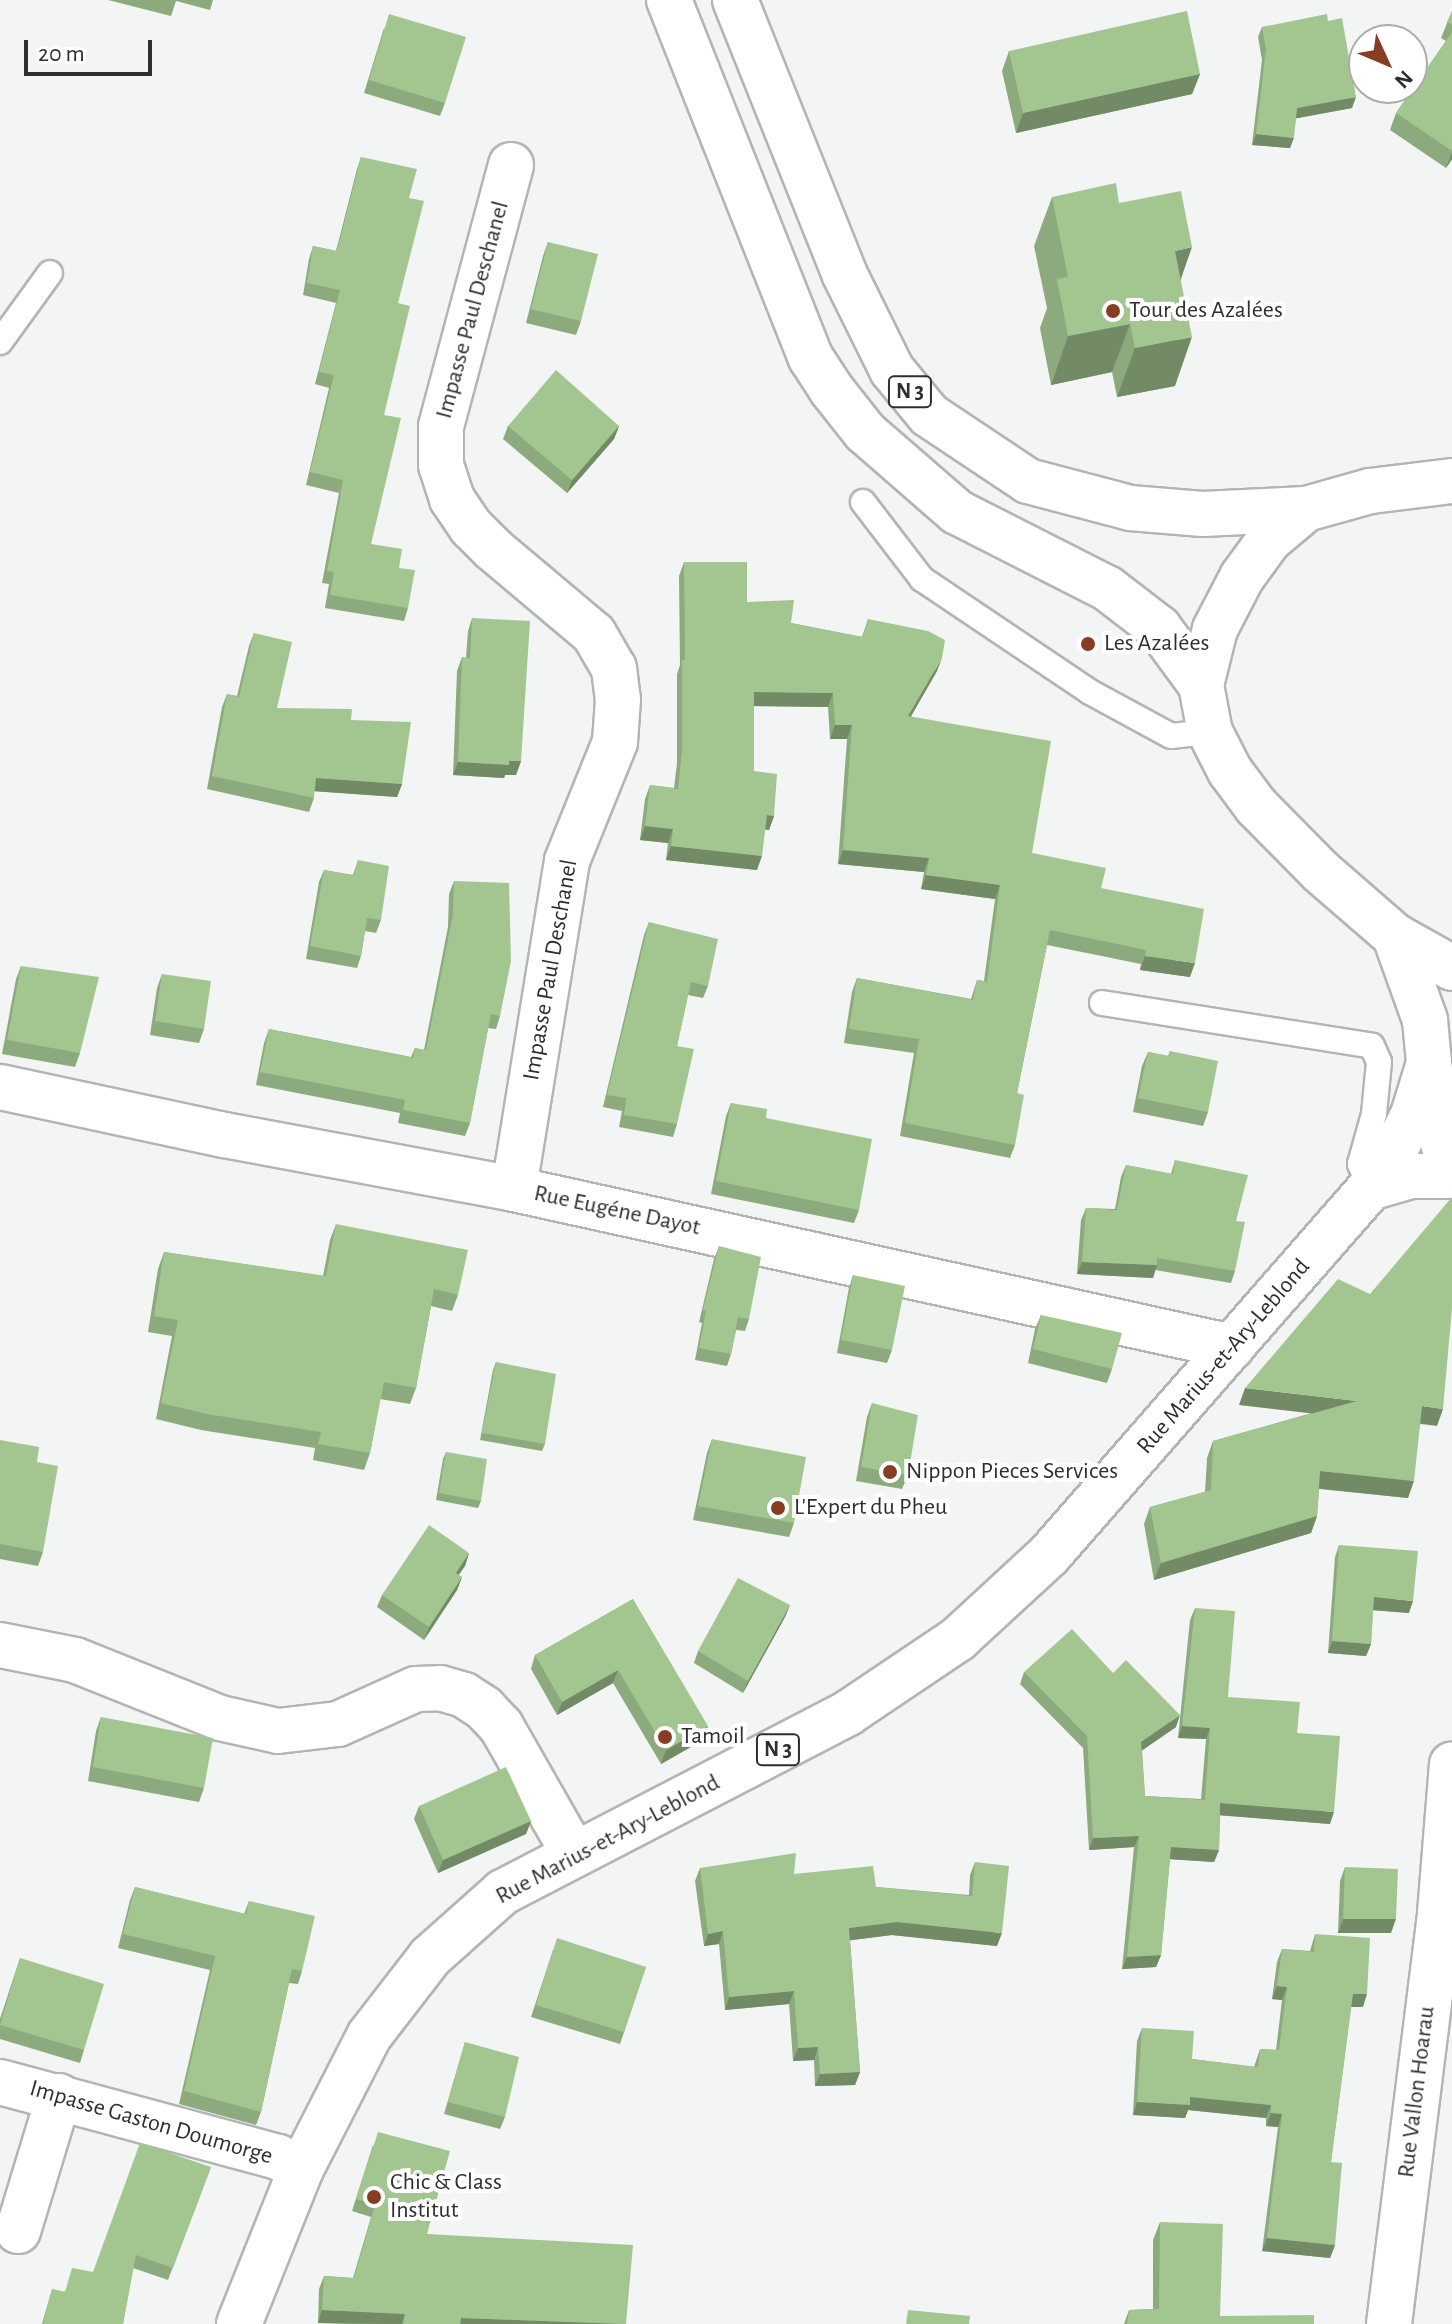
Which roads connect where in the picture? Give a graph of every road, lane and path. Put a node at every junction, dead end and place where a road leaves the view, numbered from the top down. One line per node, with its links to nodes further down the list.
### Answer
1 (669, 0): 9 (main road, N 3)
2 (735, 0): 8 (main road, N 3)
3 (511, 165): 18 (main road, Impasse Paul Deschanel)
4 (50, 273): 5 (lane)
5 (0, 342)
6 (1452, 481): 8 (main road, N 3)
7 (863, 502): 10 (lane)
8 (1306, 509): 9 (main road, N 3)
9 (1201, 685): 10 (main road, N 3)
10 (1210, 732): 11 (main road, N 3)
11 (1395, 936): 12 (main road, N 3); 14 (main road, Rue Marius-et-Ary-Leblond / N 3)
12 (1452, 968)
13 (1102, 1003): 17 (lane)
14 (1429, 1063): 16 (main road); 17 (main road, Rue Marius-et-Ary-Leblond / N 3)
15 (0, 1087): 18 (main road, Rue Eugéne Dayot)
16 (1452, 1174): 17 (main road)
17 (1370, 1188): 19 (main road, Rue Marius-et-Ary-Leblond / N 3)
18 (514, 1189): 19 (main road, Rue Eugéne Dayot)
19 (1232, 1347): 22 (main road, Rue Marius-et-Ary-Leblond / N 3)
20 (0, 1645): 22 (main road)
21 (1452, 1764): 23 (main road, Rue Vallon Hoarau)
22 (574, 1854): 26 (main road, Rue Marius-et-Ary-Leblond / N 3)
23 (1446, 1913): 29 (main road, Rue Vallon Hoarau)
24 (0, 2082): 25 (main road, Impasse Gaston Doumorge)
25 (59, 2096): 26 (main road, Impasse Gaston Doumorge); 27 (main road)
26 (301, 2169): 28 (main road, Rue Marius-et-Ary-Leblond / N 3)
27 (18, 2231)
28 (239, 2324)
29 (1389, 2324)

